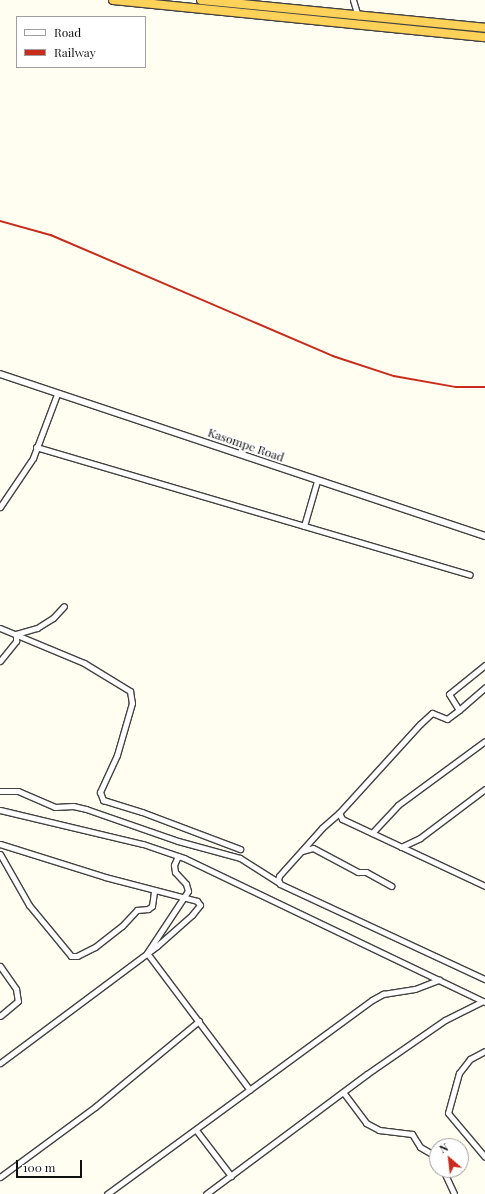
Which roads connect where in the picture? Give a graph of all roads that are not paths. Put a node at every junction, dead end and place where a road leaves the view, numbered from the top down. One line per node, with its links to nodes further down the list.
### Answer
1 (113, 0): 7 (highway)
2 (200, 0): 4 (highway)
3 (353, 0): 5 (street)
4 (252, 3): 5 (highway)
5 (358, 16): 6 (highway)
6 (485, 28)
7 (485, 37)
8 (0, 374): 9 (street, Kasompe Road)
9 (57, 394): 10 (street); 11 (street, Kasompe Road)
10 (36, 447): 12 (street); 13 (street)
11 (317, 481): 13 (street); 14 (street, Kasompe Road)
12 (0, 507)
13 (304, 526): 15 (street)
14 (485, 536)
15 (470, 575)
16 (64, 606): 18 (street)
17 (0, 628): 18 (street)
18 (16, 634): 19 (street); 31 (street)
19 (0, 661)
20 (485, 665): 22 (street)
21 (485, 687): 22 (street)
22 (459, 710): 27 (street)
23 (485, 741): 28 (street)
24 (485, 790): 30 (street)
25 (0, 791): 35 (street)
26 (0, 810): 34 (street)
27 (339, 813): 28 (street); 32 (street)
28 (372, 833): 30 (street)
29 (0, 844): 38 (street)
30 (401, 847): 37 (street)
31 (240, 850)
32 (301, 852): 35 (street); 36 (street)
33 (0, 854): 38 (street)
34 (178, 856): 39 (street); 43 (street)
35 (278, 882): 42 (street)
36 (391, 886)
37 (485, 886)
38 (154, 891): 39 (street)
39 (184, 897): 40 (street); 40 (street)
40 (147, 953): 46 (street); 48 (street)
41 (0, 966): 45 (street)
42 (485, 979)
43 (439, 980): 44 (street); 49 (street)
44 (484, 1001): 50 (street)
45 (0, 1016)
46 (199, 1021): 49 (street); 55 (street)
47 (485, 1052): 53 (street)
48 (0, 1064)
49 (250, 1090): 51 (street)
50 (343, 1092): 52 (street); 54 (street)
51 (196, 1130): 54 (street); 57 (street)
52 (429, 1152)
53 (485, 1157)
54 (231, 1176): 58 (street)
55 (0, 1177)
56 (447, 1178): 59 (street)
57 (107, 1194)
58 (206, 1194)
59 (454, 1194)

